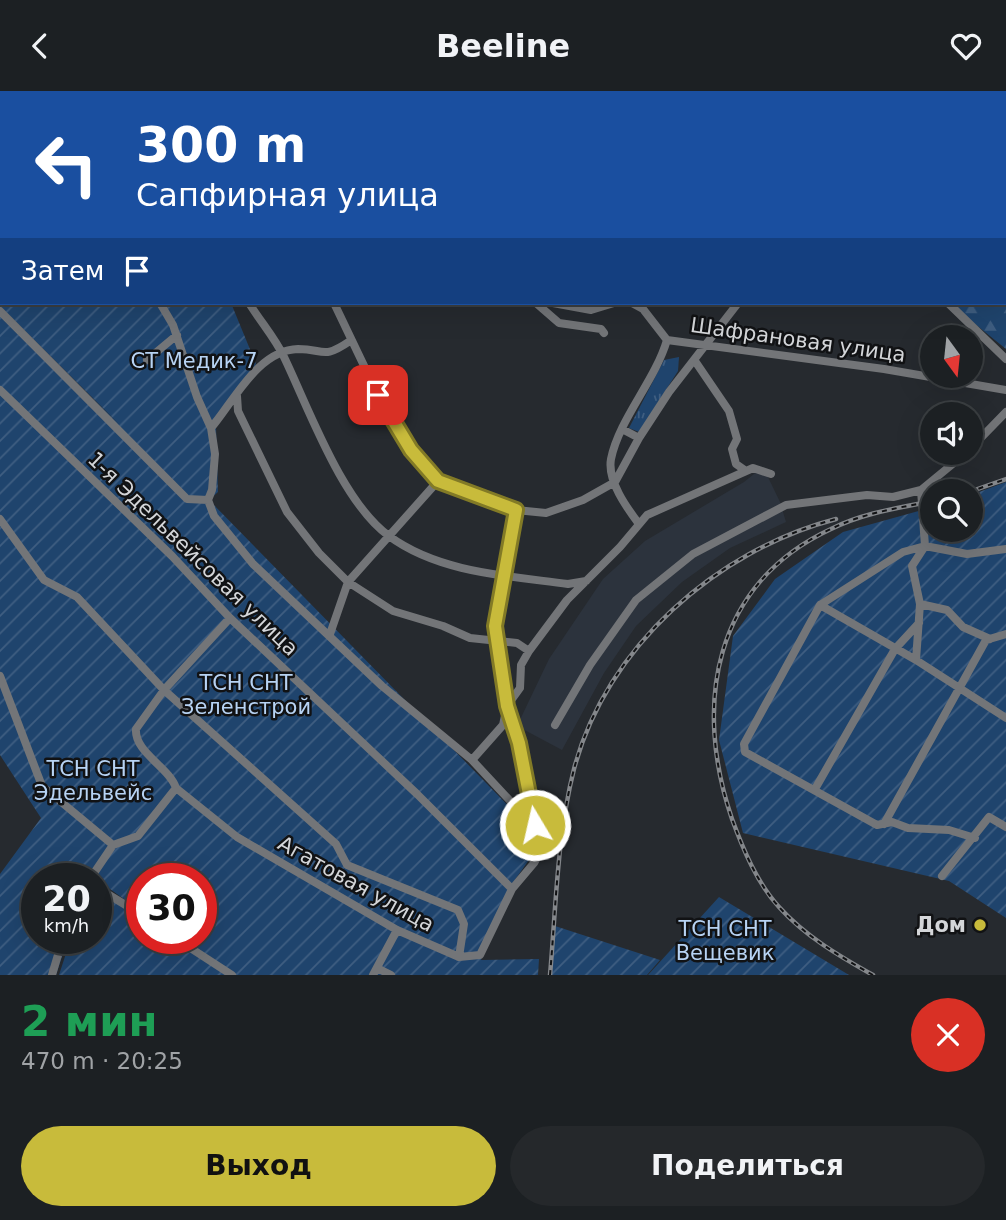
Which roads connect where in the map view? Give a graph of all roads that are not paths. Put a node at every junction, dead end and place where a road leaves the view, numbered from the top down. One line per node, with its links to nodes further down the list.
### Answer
1 (161, 305): 12 (street)
2 (251, 305): 16 (street)
3 (335, 305): 14 (street)
4 (538, 305): 11 (street)
5 (563, 305): 6 (street)
6 (607, 305)
7 (636, 305): 13 (street)
8 (736, 305): 15 (street)
9 (950, 305): 17 (street)
10 (0, 311): 35 (street)
11 (604, 333)
12 (177, 335): 18 (street); 24 (street)
13 (667, 340): 15 (street, Шафрановая улица); 25 (street)
14 (350, 341): 16 (street); 32 (street)
15 (706, 343): 19 (street); 21 (street, Шафрановая улица)
16 (282, 354): 22 (street); 39 (street)
17 (1006, 359)
18 (147, 360)
19 (695, 361): 27 (street); 29 (street)
20 (0, 390): 48 (street, 1-я Эдельвейсовая улица)
21 (1006, 390)
22 (237, 396): 24 (street); 45 (street)
23 (1006, 412): 26 (street)
24 (211, 428): 35 (street)
25 (624, 430): 27 (street); 33 (street)
26 (983, 436)
27 (639, 438): 33 (street)
28 (951, 465): 31 (street)
29 (746, 471): 30 (street); 38 (street)
30 (771, 474)
31 (934, 479)
32 (438, 481): 36 (street); 39 (street)
33 (615, 482): 36 (street); 38 (street)
34 (920, 490): 62 (street)
35 (208, 500): 50 (street)
36 (516, 510): 43 (street)
37 (0, 519): 59 (street)
38 (639, 524): 44 (street)
39 (388, 536): 43 (street); 45 (street)
40 (925, 542): 41 (street)
41 (925, 546): 42 (street); 46 (street); 47 (street)
42 (1006, 549)
43 (503, 575): 44 (street); 53 (street)
44 (586, 581): 55 (street)
45 (348, 582): 50 (street); 53 (street)
46 (920, 604): 49 (street); 52 (street)
47 (820, 605): 54 (street); 65 (street)
48 (230, 618): 59 (street, Агатовая улица); 73 (street, 1-я Эдельвейсовая улица)
49 (919, 623): 54 (street); 56 (street)
50 (330, 634): 63 (street)
51 (1006, 634): 52 (street)
52 (990, 639): 58 (street)
53 (496, 641): 55 (street); 60 (street)
54 (895, 649): 56 (street); 65 (street)
55 (528, 651): 60 (street)
56 (916, 660): 58 (street)
57 (0, 676): 70 (street)
58 (960, 688): 61 (street); 66 (street)
59 (164, 689): 64 (street, Агатовая улица); 77 (street)
60 (507, 706): 63 (street); 67 (street)
61 (1006, 718)
62 (555, 725)
63 (472, 760): 67 (street)
64 (176, 789): 70 (street); 74 (street, Агатовая улица)
65 (815, 789): 66 (street)
66 (884, 824): 69 (street)
67 (535, 825): 73 (street)
68 (1006, 827): 69 (street)
69 (975, 838): 72 (street)
70 (113, 845): 71 (street)
71 (101, 863)
72 (942, 876)
73 (512, 889): 77 (street)
74 (397, 930): 77 (street, Агатовая улица); 78 (street)
75 (58, 954): 79 (street)
76 (200, 954): 80 (street)
77 (459, 957)
78 (375, 971): 81 (street)
79 (52, 975)
80 (232, 975)
81 (391, 975)

